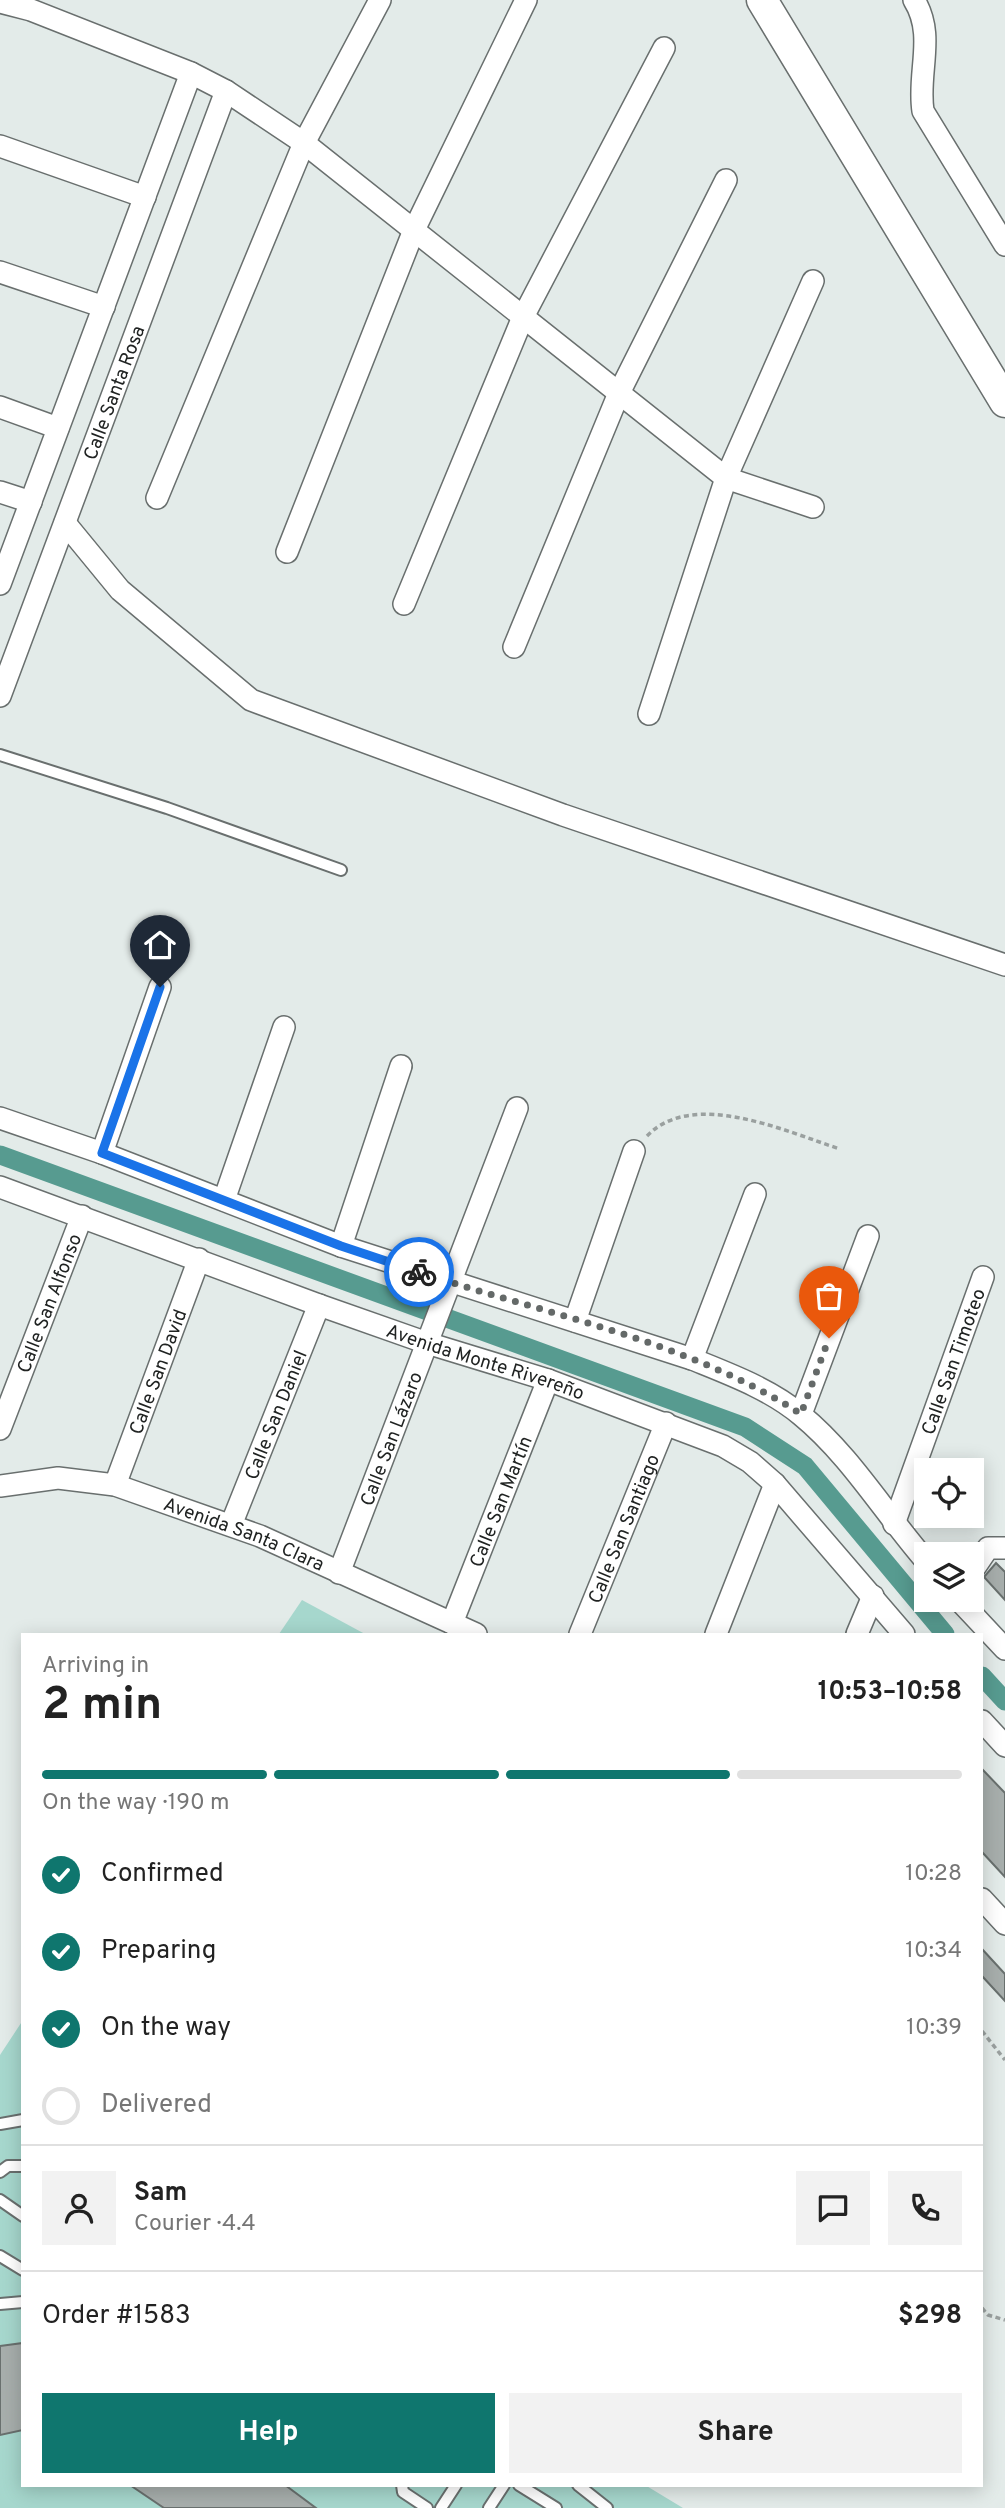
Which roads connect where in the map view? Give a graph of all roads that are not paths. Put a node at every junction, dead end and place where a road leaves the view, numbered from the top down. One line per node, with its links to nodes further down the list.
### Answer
1 (380, 0): 10 (street)
2 (526, 0): 14 (street)
3 (762, 0): 21 (main road)
4 (914, 0): 15 (street)
5 (0, 2): 6 (street)
6 (33, 5): 8 (street)
7 (664, 48): 19 (street)
8 (191, 73): 9 (street); 13 (street, Calle Santa Rosa)
9 (226, 91): 10 (street); 29 (street, Calle Santa Rosa)
10 (304, 143): 14 (street); 26 (street)
11 (0, 146): 13 (street)
12 (726, 180): 20 (street)
13 (145, 197): 18 (street, Calle Santa Rosa)
14 (414, 230): 19 (street); 30 (street)
15 (1005, 245)
16 (0, 272): 18 (street)
17 (813, 281): 24 (street)
18 (104, 307): 23 (street, Calle Santa Rosa)
19 (523, 317): 20 (street); 32 (street)
20 (619, 393): 24 (street); 33 (street)
21 (1005, 401)
22 (0, 407): 23 (street)
23 (58, 428): 27 (street, Calle Santa Rosa)
24 (726, 478): 28 (street); 35 (street)
25 (0, 492): 27 (street)
26 (157, 498)
27 (31, 502): 31 (street, Calle Santa Rosa)
28 (813, 507)
29 (65, 523): 34 (street, Calle Santa Rosa); 38 (street)
30 (287, 552)
31 (0, 584)
32 (404, 604)
33 (514, 647)
34 (0, 696)
35 (649, 714)
36 (0, 755): 37 (lane)
37 (341, 870)
38 (1005, 965)
39 (160, 987): 45 (street)
40 (284, 1027): 48 (street)
41 (401, 1066): 51 (street)
42 (517, 1108): 54 (street, Calle San Lázaro)
43 (0, 1118): 45 (street)
44 (634, 1151): 56 (street)
45 (102, 1153): 48 (street)
46 (0, 1187): 49 (street, Avenida Monte Rivereño)
47 (755, 1194): 58 (street)
48 (224, 1200): 51 (street)
49 (82, 1216): 52 (street, Avenida Monte Rivereño); 62 (street, Calle San Alfonso)
50 (868, 1236): 60 (street)
51 (341, 1246): 54 (street)
52 (199, 1259): 55 (street, Avenida Monte Rivereño); 64 (street, Calle San David)
53 (983, 1277): 66 (street, Calle San Timoteo)
54 (450, 1283): 56 (street); 57 (street, Calle San Lázaro)
55 (318, 1305): 57 (street, Avenida Monte Rivereño); 67 (street, Calle San Daniel)
56 (575, 1321): 58 (street)
57 (427, 1342): 59 (street, Avenida Monte Rivereño); 71 (street, Calle San Lázaro)
58 (692, 1359): 60 (street)
59 (548, 1380): 61 (street, Avenida Monte Rivereño); 74 (street, Calle San Martín)
60 (801, 1414): 66 (street)
61 (666, 1423): 63 (street, Avenida Monte Rivereño); 76 (street, Calle San Santiago)
62 (0, 1429)
63 (775, 1483): 72 (street, Avenida Monte Rivereño); 77 (street)
64 (115, 1485): 65 (street, Avenida Santa Clara); 67 (street, Avenida Santa Clara)
65 (0, 1486)
66 (894, 1524): 68 (street)
67 (231, 1525): 71 (street, Avenida Santa Clara)
68 (914, 1547)
69 (1005, 1548): 70 (street)
70 (984, 1554)
71 (339, 1573): 74 (street, Avenida Santa Clara)
72 (873, 1596): 78 (street); 79 (street, Avenida Monte Rivereño)
73 (970, 1612): 80 (street)
74 (452, 1623): 75 (street, Avenida Santa Clara)
75 (474, 1633)
76 (580, 1633)
77 (716, 1633)
78 (857, 1633)
79 (903, 1633)
80 (1005, 1649)
81 (983, 1722): 82 (street)
82 (1005, 1746)
83 (983, 1900): 84 (street)
84 (1005, 1924)
85 (21, 2120): 86 (lane)
86 (0, 2124)
87 (21, 2166): 88 (lane)
88 (0, 2172)
89 (0, 2200): 90 (lane)
90 (21, 2215)
91 (0, 2256): 92 (lane)
92 (21, 2269)
93 (21, 2302): 94 (lane)
94 (0, 2304)
95 (402, 2487): 101 (lane)
96 (455, 2487): 102 (lane)
97 (503, 2487): 103 (lane)
98 (521, 2487): 100 (lane)
99 (581, 2487): 105 (lane)
100 (540, 2504): 104 (lane)
101 (427, 2508)
102 (441, 2508)
103 (489, 2508)
104 (556, 2508)
105 (607, 2508)

